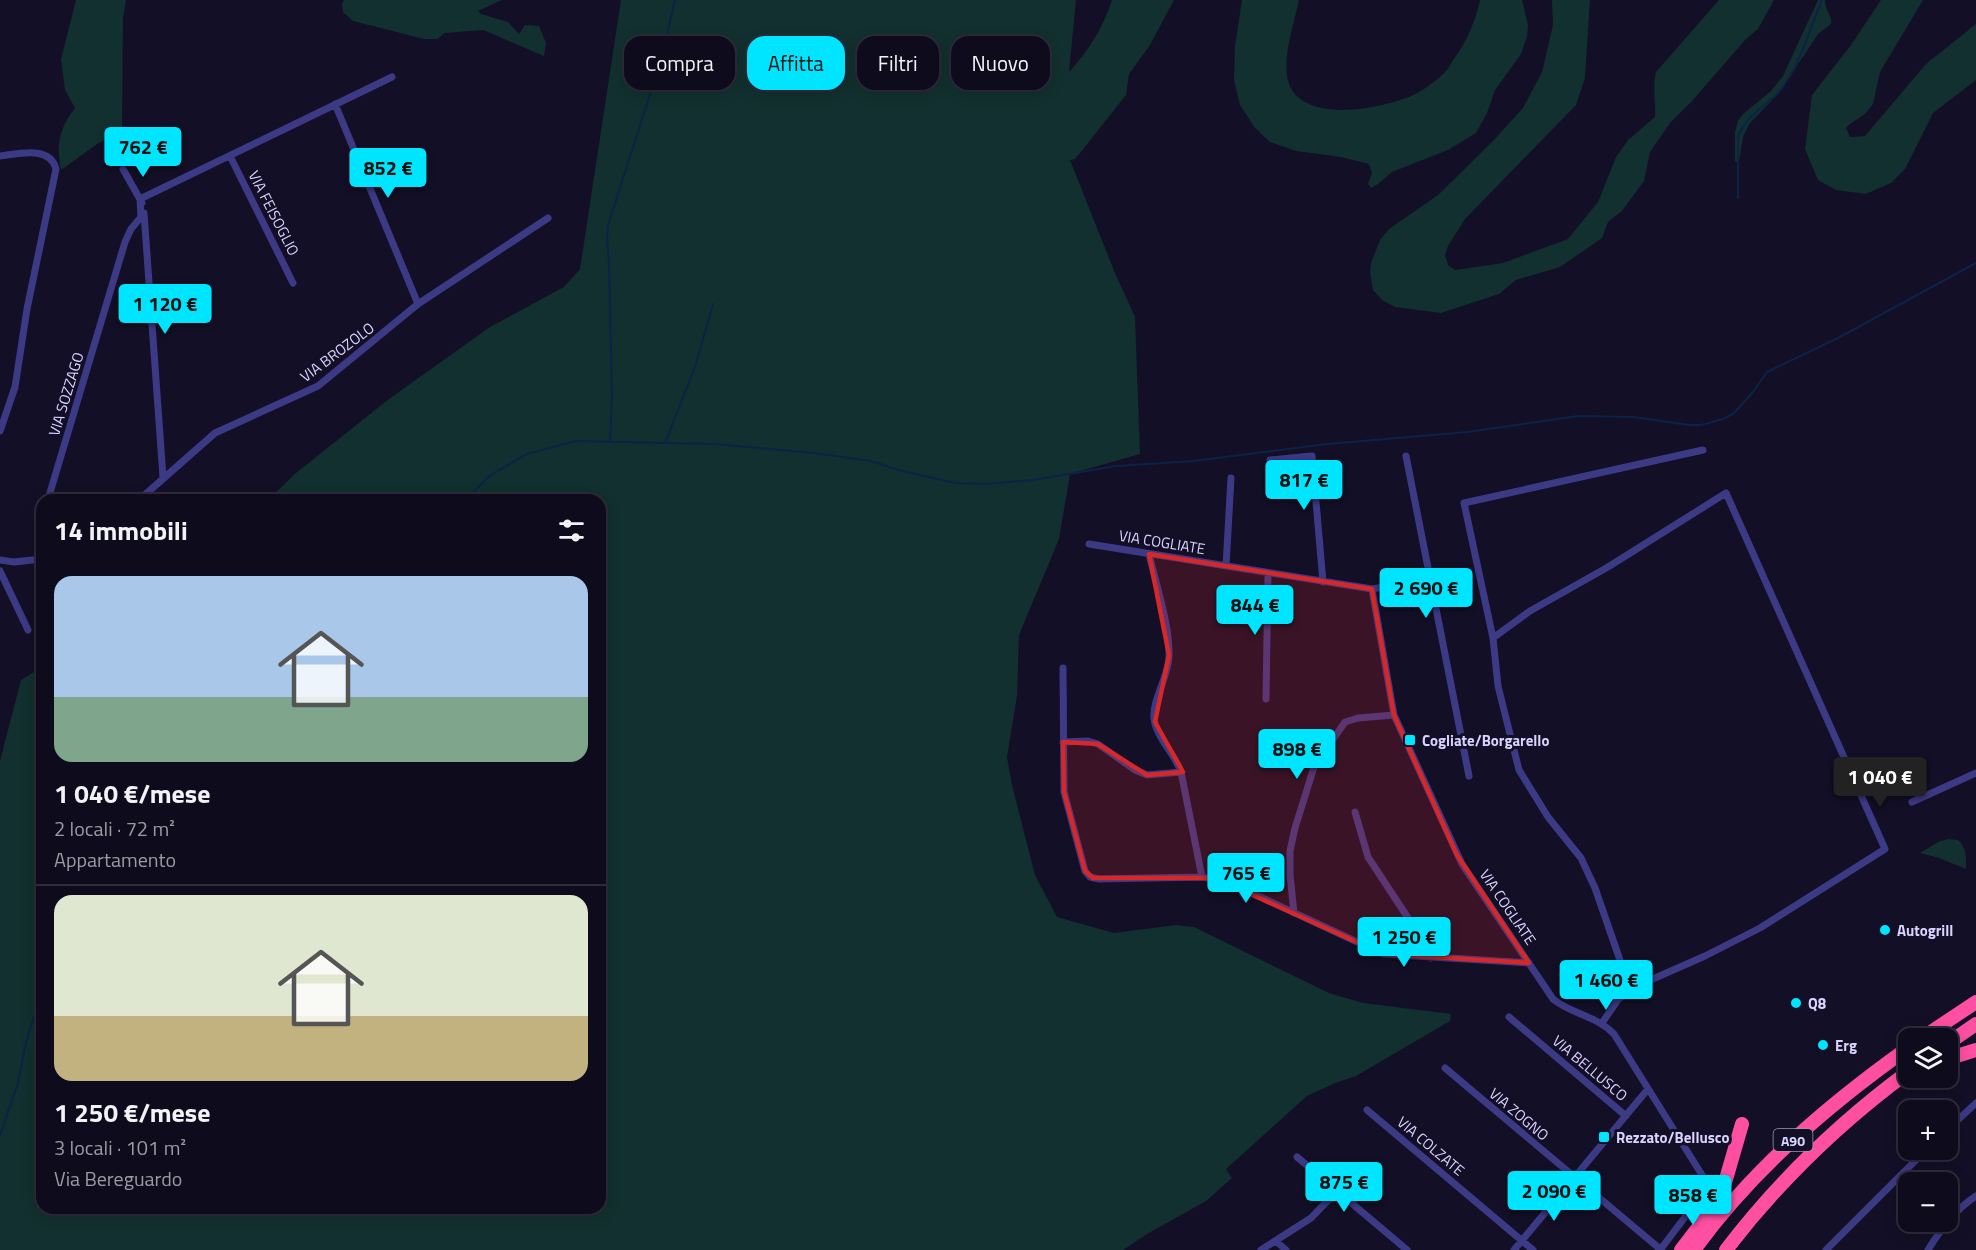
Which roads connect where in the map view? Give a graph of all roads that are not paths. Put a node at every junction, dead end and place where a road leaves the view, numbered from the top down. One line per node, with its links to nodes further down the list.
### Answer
1 (392, 77): 2 (street)
2 (335, 104): 4 (street); 9 (street)
3 (0, 156): 10 (street)
4 (230, 156): 6 (street); 8 (street, VIA FEISOGLIO)
5 (123, 169): 6 (street)
6 (140, 199): 14 (street); 16 (street, VIA SOZZAGO)
7 (548, 219): 9 (street, VIA BROZOLO)
8 (293, 283)
9 (418, 304): 14 (street, VIA BROZOLO)
10 (0, 431)
11 (1703, 450): 29 (street)
12 (1406, 456): 25 (street)
13 (1270, 460): 26 (street)
14 (163, 477): 17 (street, VIA BROZOLO)
15 (1231, 478): 22 (street)
16 (50, 494)
17 (145, 494)
18 (1089, 544): 19 (street, VIA COGLIATE)
19 (1149, 554): 22 (street, VIA COGLIATE); 34 (street)
20 (0, 560): 21 (street)
21 (36, 560)
22 (1226, 566): 24 (street, VIA COGLIATE)
23 (0, 571): 28 (street)
24 (1268, 573): 26 (street, VIA COGLIATE); 31 (street)
25 (1430, 579): 27 (street, VIA COGLIATE); 36 (street)
26 (1323, 582): 27 (street, VIA COGLIATE)
27 (1372, 589): 32 (street, VIA COGLIATE)
28 (28, 630)
29 (1493, 638): 43 (street); 43 (street)
30 (1063, 668): 33 (street)
31 (1266, 699)
32 (1394, 716): 40 (street); 42 (street, VIA COGLIATE)
33 (1063, 741): 34 (street); 39 (street)
34 (1181, 772): 39 (street)
35 (1976, 773): 37 (street)
36 (1469, 776)
37 (1912, 802)
38 (1355, 812): 41 (street)
39 (1202, 877): 40 (street)
40 (1294, 913): 41 (street)
41 (1431, 958): 42 (street)
42 (1529, 963): 46 (street, VIA COGLIATE)
43 (1630, 989): 46 (street)
44 (1976, 1002): 48 (highway)
45 (1509, 1017): 60 (street, VIA BELLUSCO)
46 (1602, 1023): 56 (street, VIA COGLIATE)
47 (1976, 1024): 49 (highway)
48 (1937, 1028)
49 (1958, 1036)
50 (1976, 1050): 52 (highway)
51 (1898, 1055): 77 (highway, A90)
52 (1958, 1056)
53 (1445, 1068): 65 (street, VIA ZOGNO)
54 (1898, 1080): 57 (highway, A90)
55 (1898, 1084): 57 (highway)
56 (1648, 1089): 60 (street); 75 (street, VIA COGLIATE)
57 (1879, 1094): 78 (highway, A90)
58 (1976, 1103): 61 (street)
59 (1367, 1110): 69 (street, VIA COLZATE)
60 (1626, 1116): 65 (street)
61 (1958, 1120)
62 (1742, 1124): 76 (highway)
63 (1297, 1157): 66 (street)
64 (1916, 1160): 79 (street)
65 (1574, 1178): 69 (street); 75 (street, VIA ZOGNO)
66 (1337, 1191): 68 (street); 72 (street)
67 (1976, 1196): 80 (street)
68 (1276, 1241): 70 (street); 71 (street)
69 (1522, 1241): 73 (street); 74 (street, VIA COLZATE)
70 (1261, 1250)
71 (1286, 1250)
72 (1407, 1250)
73 (1515, 1250)
74 (1533, 1250)
75 (1659, 1250)
76 (1682, 1250)
77 (1694, 1250)
78 (1726, 1250)
79 (1827, 1250)
80 (1928, 1250)

